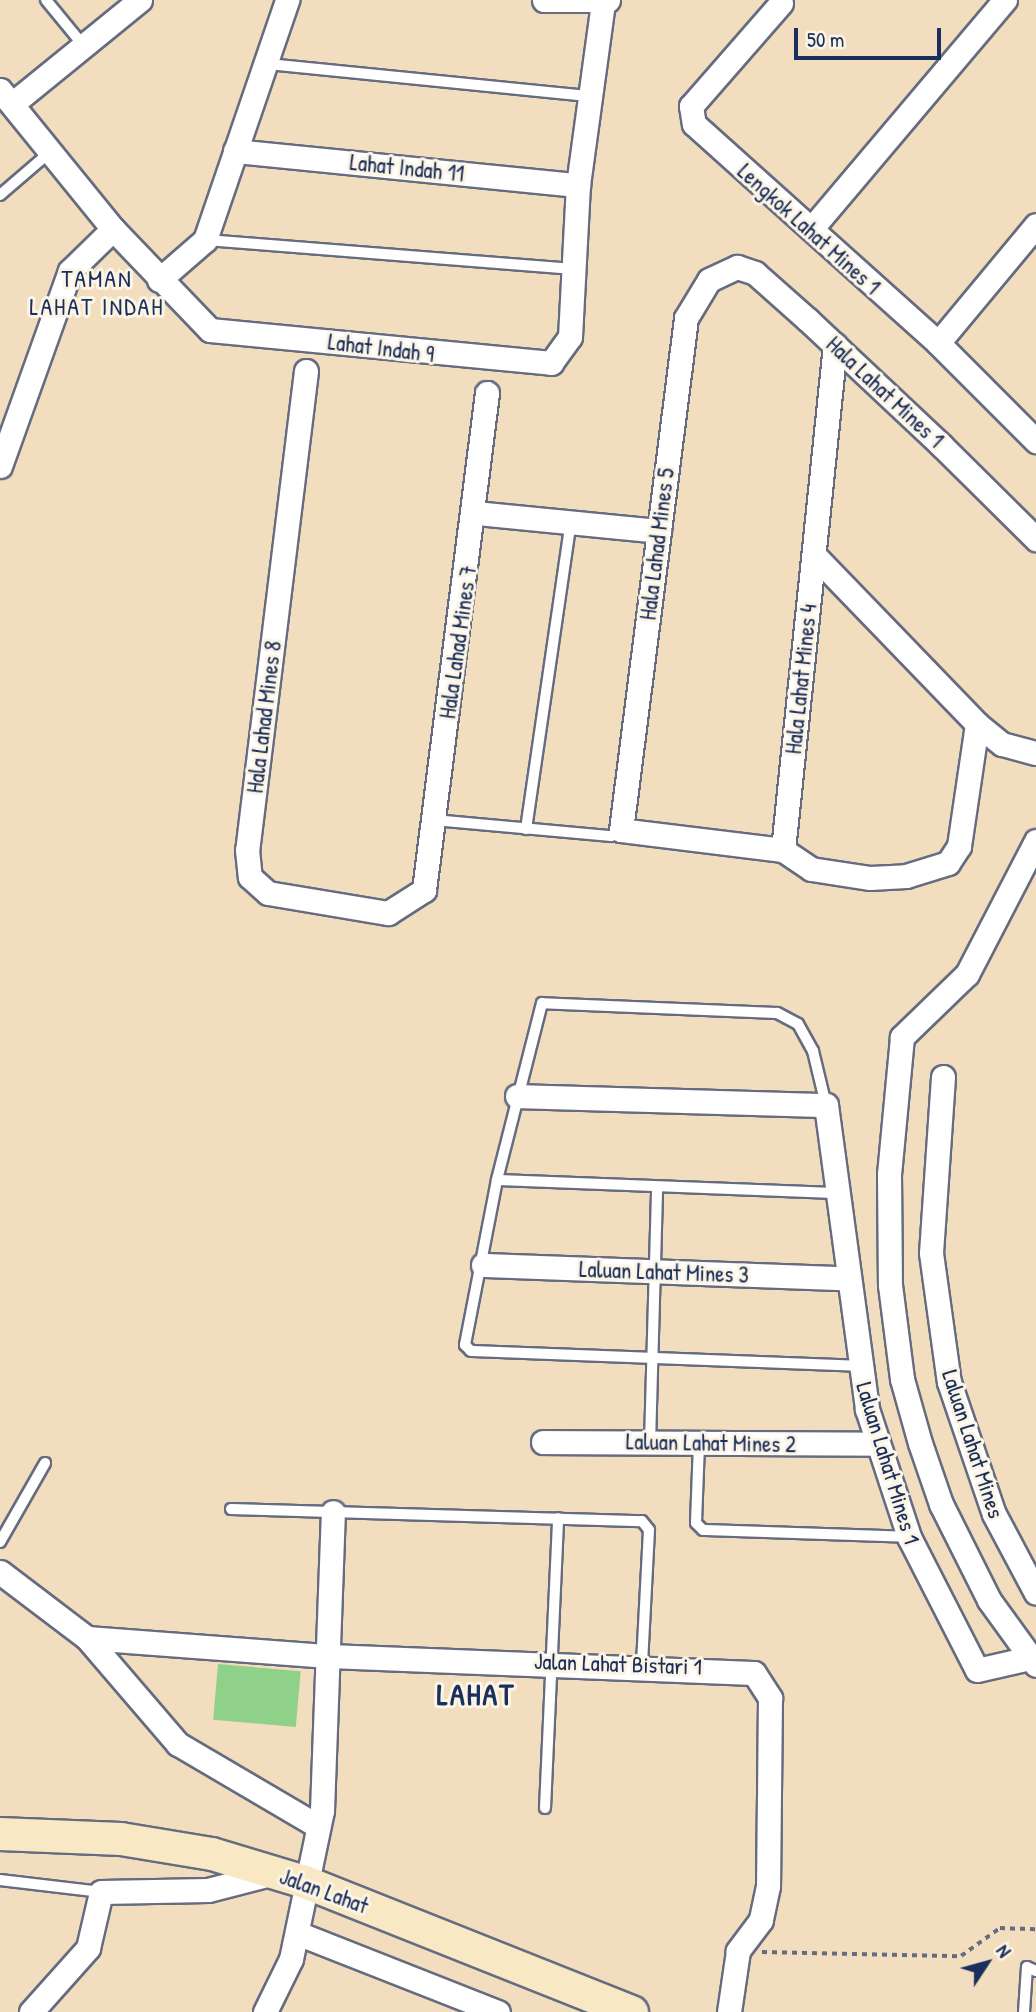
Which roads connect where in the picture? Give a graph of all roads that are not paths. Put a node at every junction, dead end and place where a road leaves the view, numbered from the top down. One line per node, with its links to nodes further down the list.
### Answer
1 (46, 0): 8 (lane)
2 (140, 0): 8 (street)
3 (287, 0): 9 (street)
4 (544, 0): 6 (street)
5 (1005, 0): 17 (street)
6 (606, 1): 10 (street)
7 (781, 2): 17 (street, Lengkok Lahat Mines 1)
8 (83, 45): 11 (street)
9 (268, 64): 10 (lane); 12 (street)
10 (590, 96): 14 (street)
11 (6, 97): 13 (street)
12 (236, 151): 14 (street, Lahat Indah 11); 19 (street)
13 (50, 152): 15 (lane); 18 (street)
14 (578, 185): 20 (street)
15 (0, 195)
16 (1036, 225): 23 (street)
17 (812, 228): 23 (street, Lengkok Lahat Mines 1)
18 (113, 229): 22 (street); 28 (street)
19 (205, 240): 20 (lane); 22 (street)
20 (572, 269): 22 (street, Lahat Indah 9)
21 (723, 272): 24 (street, Hala Lahat Mines 1); 31 (street, Hala Lahad Mines 5)
22 (159, 279)
23 (938, 343): 27 (street, Lengkok Lahat Mines 1)
24 (835, 345): 32 (street, Hala Lahat Mines 1); 33 (street, Hala Lahat Mines 4)
25 (306, 371): 41 (street, Hala Lahad Mines 8)
26 (487, 393): 29 (street, Hala Lahad Mines 7)
27 (1036, 441)
28 (0, 467)
29 (476, 513): 30 (street); 36 (street, Hala Lahad Mines 7)
30 (571, 522): 31 (street); 37 (lane)
31 (659, 531): 38 (street, Hala Lahad Mines 5)
32 (1036, 539)
33 (814, 555): 34 (street); 40 (street, Hala Lahat Mines 4)
34 (977, 724): 35 (street); 40 (street)
35 (1036, 753)
36 (434, 820): 37 (lane); 41 (street, Hala Lahad Mines 7)
37 (526, 829): 38 (lane)
38 (621, 830): 40 (street)
39 (1036, 841): 68 (street)
40 (783, 850)
41 (424, 890)
42 (943, 1076): 64 (street, Laluan Lahat Mines)
43 (517, 1096): 44 (street); 44 (lane); 45 (lane)
44 (826, 1104): 47 (street, Laluan Lahat Mines 1)
45 (497, 1180): 46 (lane); 48 (lane)
46 (657, 1187): 47 (lane); 49 (lane)
47 (836, 1193): 50 (street, Laluan Lahat Mines 1)
48 (483, 1265): 49 (street, Laluan Lahat Mines 3); 51 (lane)
49 (655, 1273): 50 (street, Laluan Lahat Mines 3); 51 (lane)
50 (845, 1278): 52 (street, Laluan Lahat Mines 1)
51 (655, 1359): 52 (lane); 54 (lane)
52 (859, 1366): 56 (street, Laluan Lahat Mines 1)
53 (543, 1442): 54 (street, Laluan Lahat Mines 2)
54 (650, 1443): 55 (street, Laluan Lahat Mines 2)
55 (699, 1444): 56 (street, Laluan Lahat Mines 2); 61 (lane)
56 (878, 1444): 61 (street, Laluan Lahat Mines 1)
57 (45, 1463): 62 (lane)
58 (231, 1509): 59 (lane)
59 (333, 1512): 60 (lane); 66 (street)
60 (558, 1518): 67 (lane); 69 (lane)
61 (909, 1537): 68 (street, Laluan Lahat Mines 1)
62 (0, 1542)
63 (0, 1572): 65 (street)
64 (1036, 1593)
65 (87, 1638): 66 (street, Jalan Lahat Bistari 1); 71 (street)
66 (328, 1656): 67 (street, Jalan Lahat Bistari 1); 71 (street)
67 (550, 1661): 69 (street, Jalan Lahat Bistari 1); 70 (lane)
68 (1033, 1662)
69 (642, 1665): 83 (street, Jalan Lahat Bistari 1)
70 (545, 1808)
71 (318, 1826): 75 (street)
72 (0, 1834): 73 (main road, Jalan Lahat)
73 (274, 1873): 75 (main road, Jalan Lahat); 76 (street)
74 (0, 1880): 76 (lane)
75 (305, 1882): 77 (street); 82 (main road, Jalan Lahat)
76 (102, 1892): 79 (street)
77 (297, 1933): 80 (street); 81 (street)
78 (1036, 1971): 84 (lane)
79 (32, 2012)
80 (265, 2012)
81 (498, 2012)
82 (632, 2012)
83 (729, 2012)
84 (1024, 2012)

